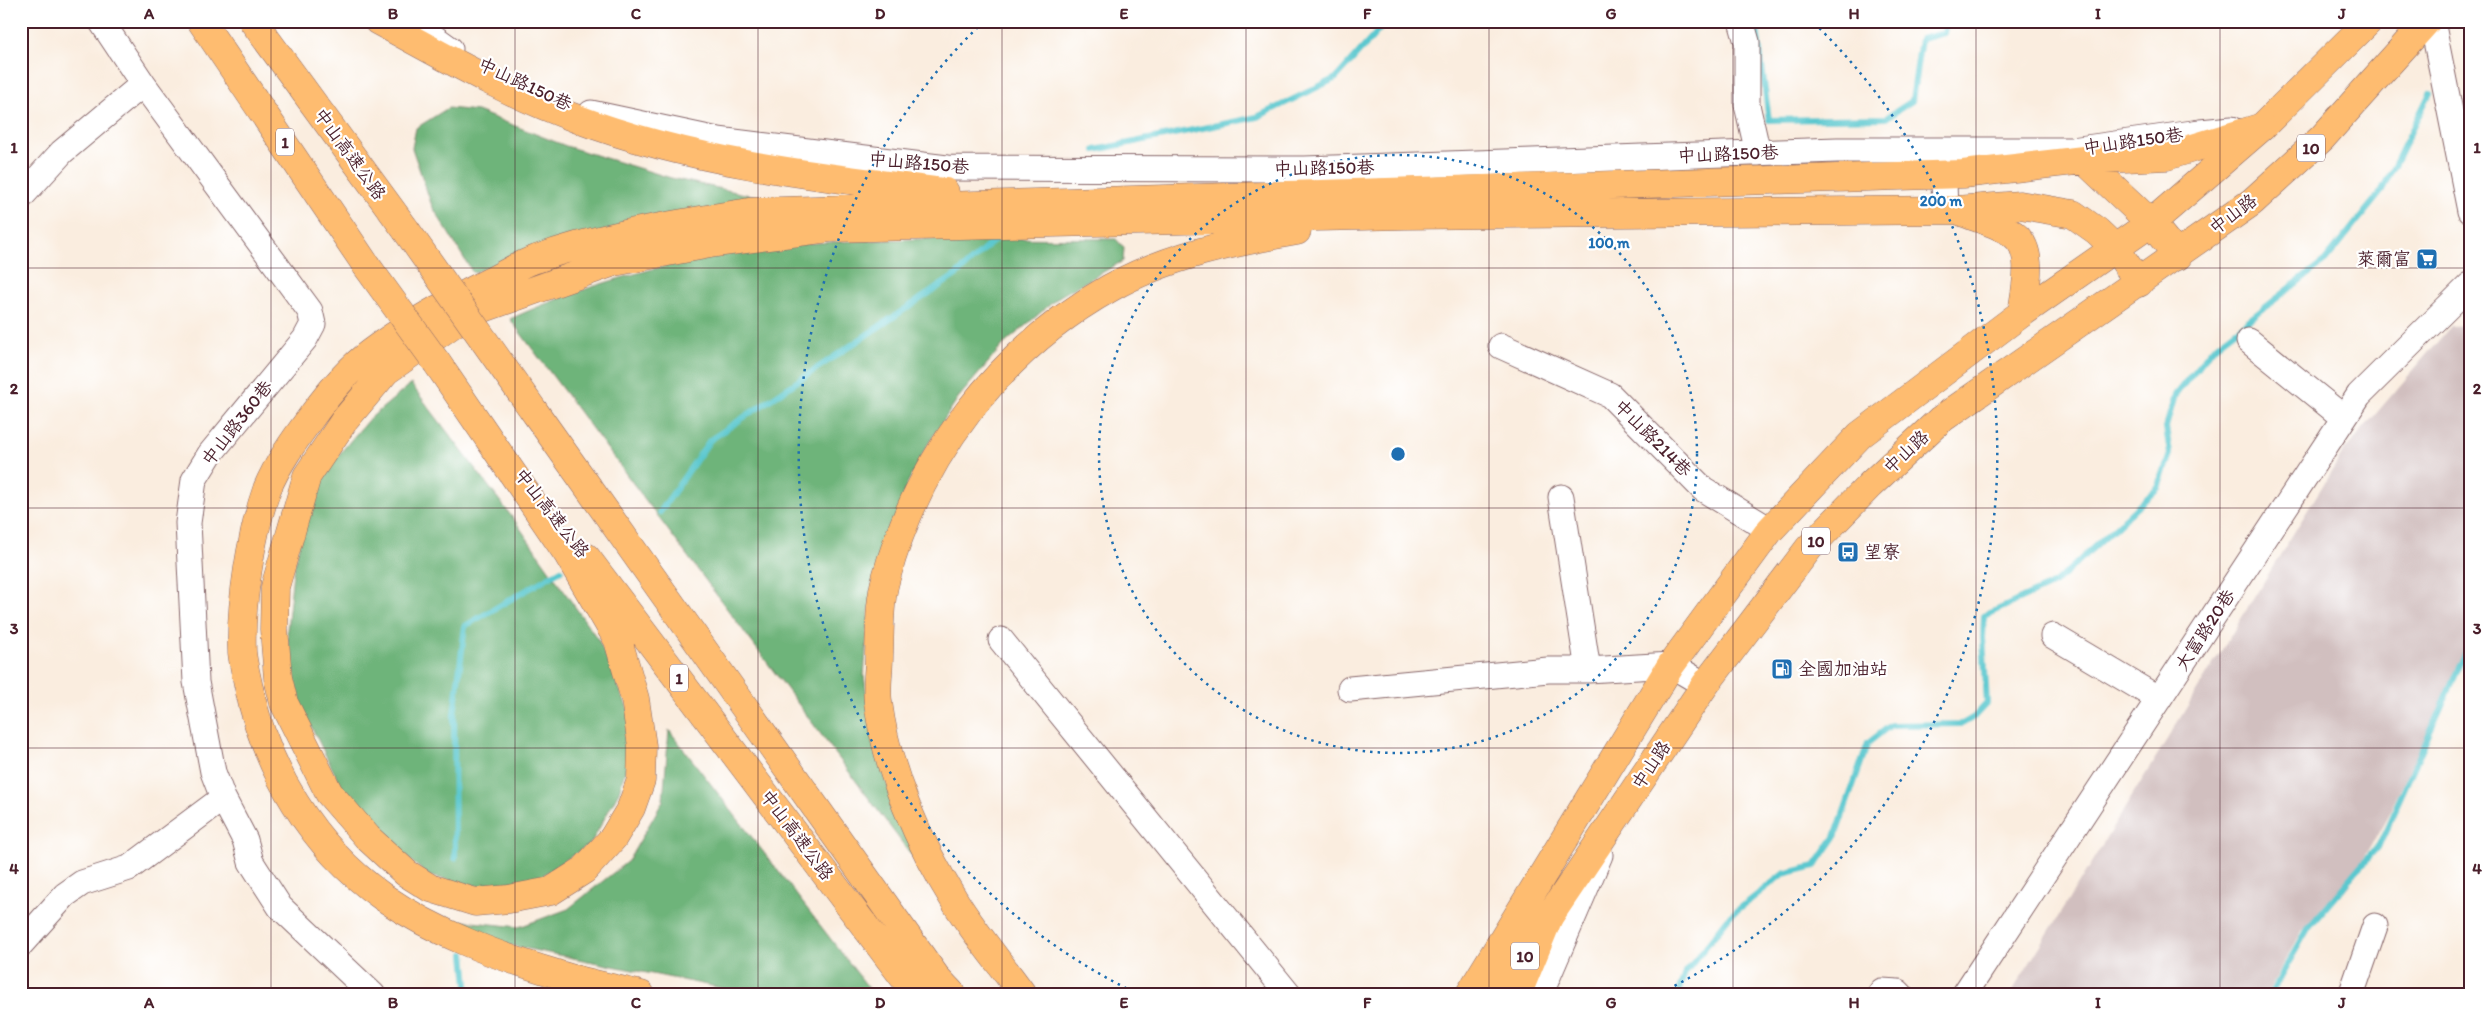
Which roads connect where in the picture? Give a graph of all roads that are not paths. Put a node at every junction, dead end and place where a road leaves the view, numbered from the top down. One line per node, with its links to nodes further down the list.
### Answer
1 (101, 21): 10 (street, 中山路360巷)
2 (201, 21): 28 (main road, 中山高速公路 / 1, bridge)
3 (253, 21): 47 (main road, 中山高速公路 / 1, bridge)
4 (378, 21): 16 (main road)
5 (411, 21): 12 (street, 中山路150巷)
6 (1741, 21): 12 (street)
7 (2369, 21): 11 (main road, 中山路 / 10)
8 (2427, 21): 22 (main road, 中山路 / 10)
9 (2432, 21): 17 (street)
10 (143, 84): 15 (street); 39 (street, 中山路360巷)
11 (2262, 127): 13 (main road); 14 (street, 中山路150巷); 20 (main road, 中山路 / 10)
12 (1758, 153): 14 (street, 中山路150巷)
13 (2084, 160): 14 (main road); 20 (main road)
14 (1944, 163): 16 (main road); 18 (street)
15 (21, 197)
16 (1010, 203): 45 (main road)
17 (2470, 208)
18 (1950, 210): 19 (main road); 21 (main road); 25 (main road)
19 (1404, 215): 28 (main road); 48 (main road)
20 (2151, 223): 21 (main road, 中山路 / 10); 22 (main road)
21 (2116, 249): 23 (main road); 25 (main road, 中山路 / 10)
22 (2178, 256): 23 (main road, 中山路 / 10)
23 (2138, 283): 36 (main road, 中山路 / 10)
24 (2470, 285): 29 (street, 大富路20巷)
25 (2022, 313): 31 (main road, 中山路 / 10)
26 (2249, 341): 29 (street)
27 (1501, 346): 31 (street, 中山路214巷)
28 (437, 364): 46 (main road, 中山高速公路 / 1)
29 (2344, 418): 38 (street, 大富路20巷)
30 (1561, 497): 35 (street)
31 (1770, 530): 34 (main road, 中山路 / 10)
32 (2053, 636): 38 (street)
33 (1001, 640): 49 (street)
34 (1671, 665): 35 (street); 36 (street); 50 (main road, 中山路 / 10)
35 (1588, 670): 37 (street)
36 (1705, 685): 40 (main road, 中山路 / 10)
37 (1350, 689)
38 (2159, 699): 56 (street, 大富路20巷)
39 (223, 798): 43 (street); 44 (street, 中山路360巷)
40 (1616, 819): 41 (main road, 中山路 / 10); 53 (street)
41 (1549, 917): 51 (main road, 中山路 / 10); 52 (main road)
42 (2375, 926): 57 (street)
43 (21, 944)
44 (373, 995)
45 (640, 995)
46 (917, 995)
47 (953, 995)
48 (1024, 995)
49 (1290, 995)
50 (1469, 995)
51 (1501, 995)
52 (1517, 995)
53 (1540, 995)
54 (1879, 995): 55 (street)
55 (1901, 995)
56 (1964, 995)
57 (2352, 995)

